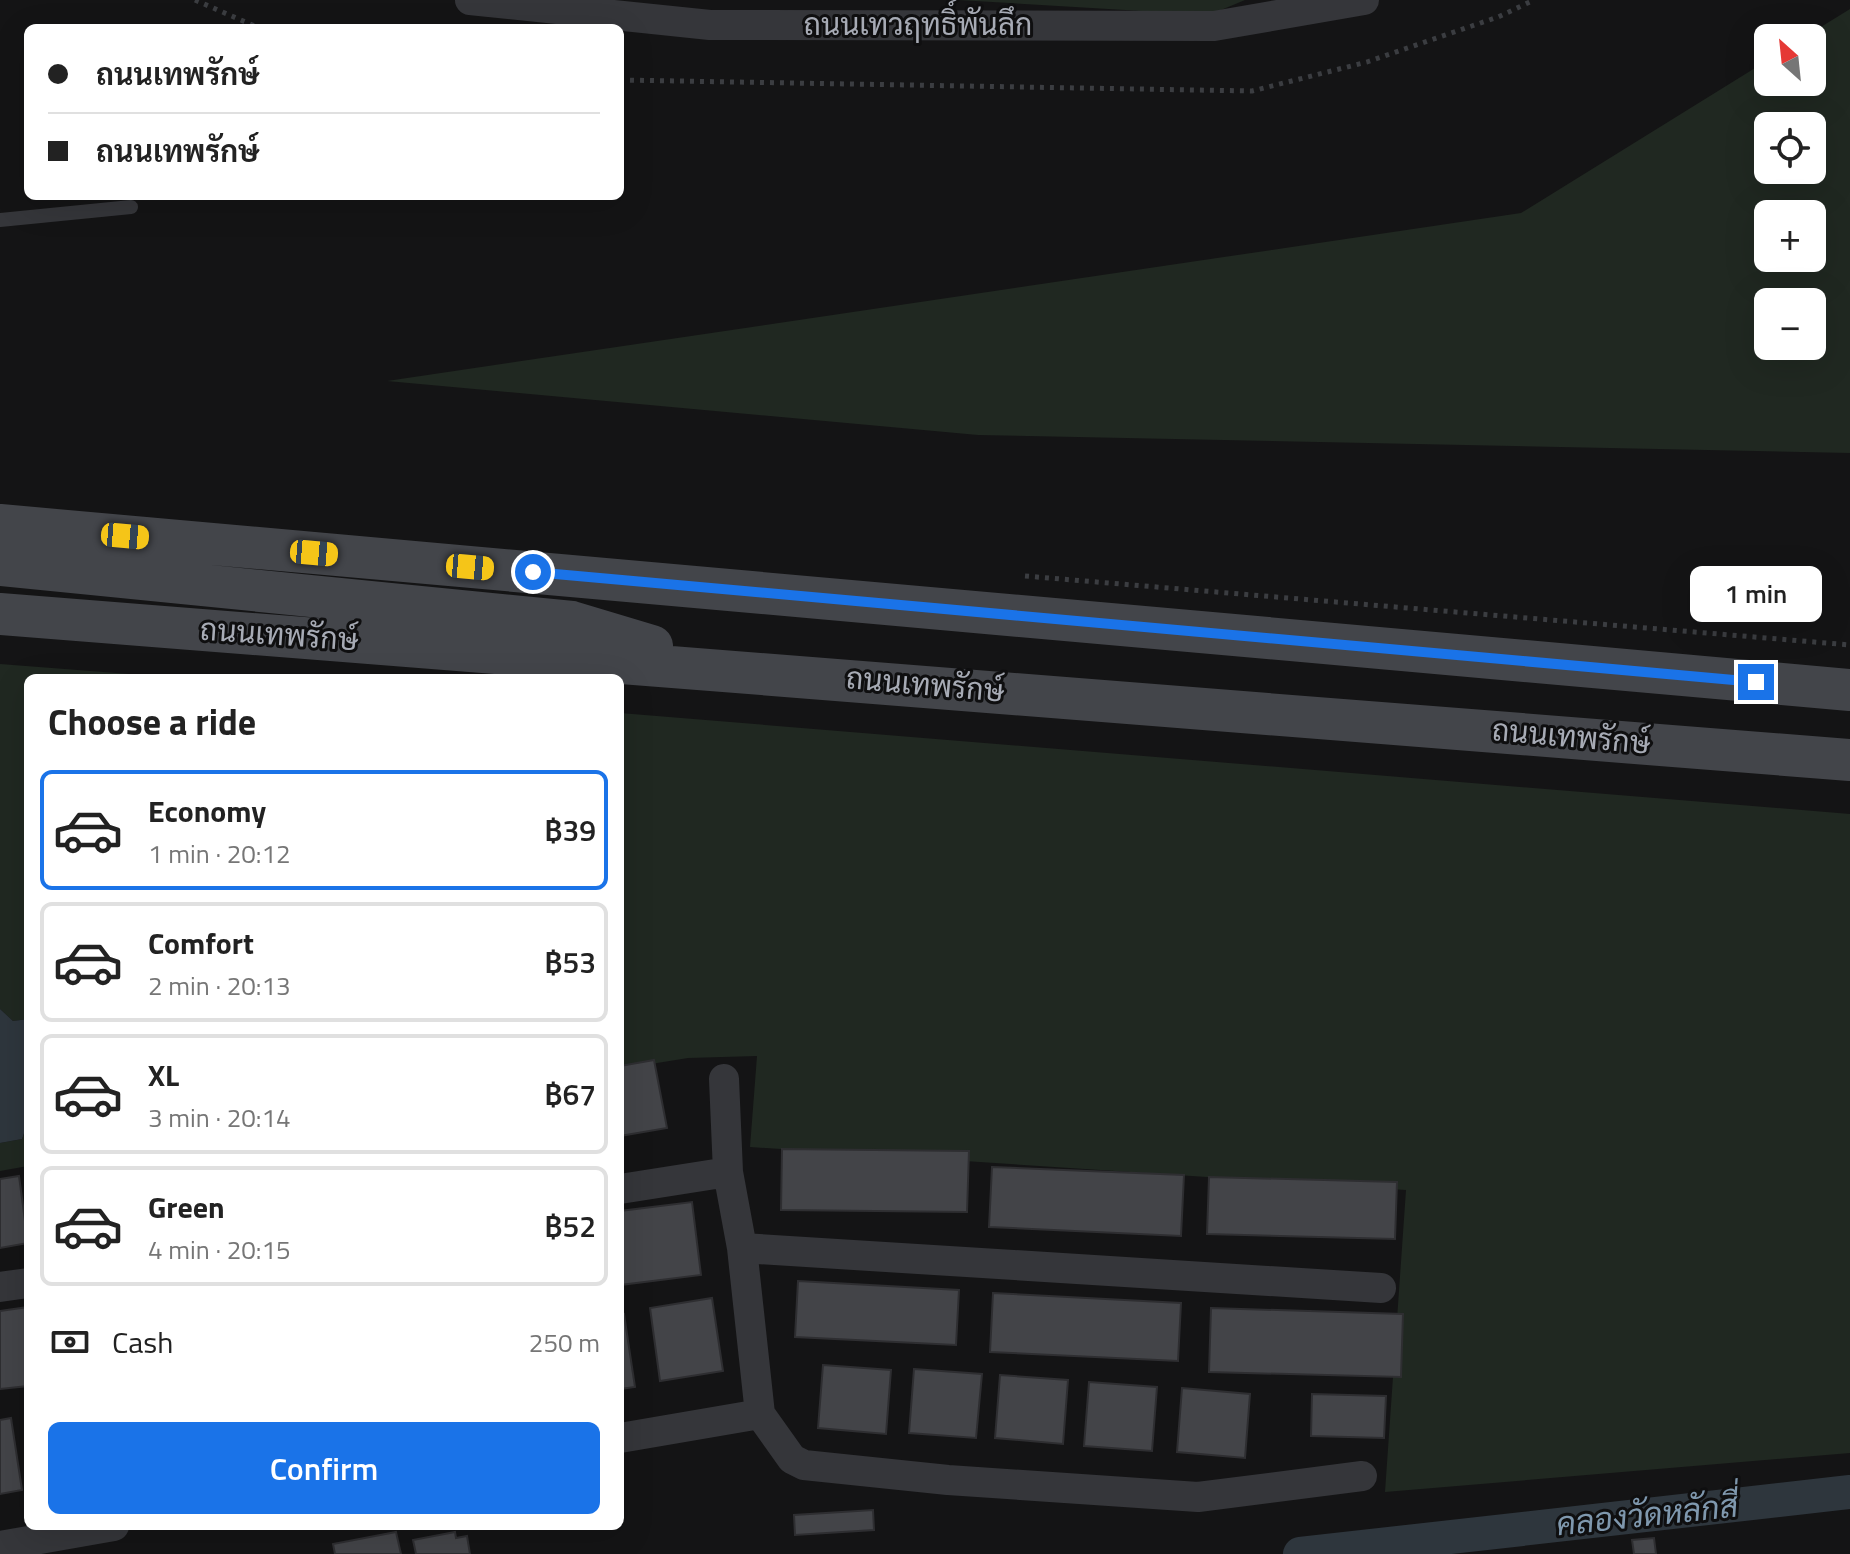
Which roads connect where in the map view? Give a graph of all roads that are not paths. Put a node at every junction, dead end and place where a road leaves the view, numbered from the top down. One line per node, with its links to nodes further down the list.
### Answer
1 (470, 0): 2 (street, ถนนเทวฤทธิ์พันลึก)
2 (1364, 0)
3 (131, 207): 4 (lane)
4 (0, 220)
5 (0, 525): 9 (main road)
6 (0, 565): 8 (main road)
7 (0, 614): 8 (main road, ถนนเทพรักษ์)
8 (729, 669): 10 (main road, ถนนเทพรักษ์)
9 (1850, 690)
10 (1850, 760)
11 (724, 1079): 12 (street)
12 (728, 1172): 13 (street); 14 (street)
13 (624, 1188)
14 (742, 1248): 17 (street); 18 (street)
15 (24, 1284): 16 (street)
16 (0, 1287)
17 (1381, 1288)
18 (760, 1414): 19 (street); 20 (street)
19 (624, 1437)
20 (1362, 1476)
21 (91, 1530): 22 (street)
22 (0, 1546)

